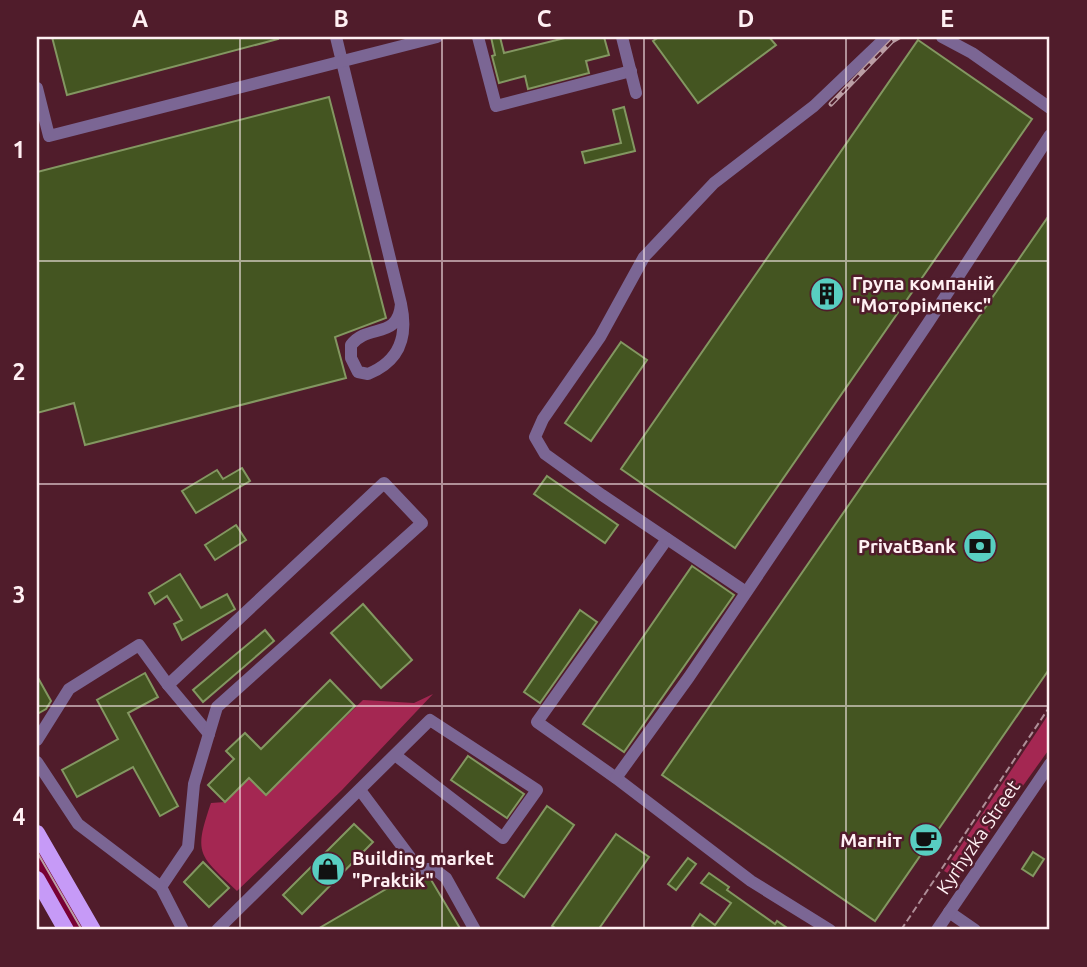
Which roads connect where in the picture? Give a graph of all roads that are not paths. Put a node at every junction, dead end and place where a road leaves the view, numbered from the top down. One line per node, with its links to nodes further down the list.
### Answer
1 (336, 37): 7 (street)
2 (437, 37): 7 (street)
3 (478, 37): 8 (street)
4 (622, 37): 8 (street)
5 (891, 37): 15 (street)
6 (942, 37): 11 (street)
7 (342, 59): 13 (street); 14 (street)
8 (631, 71): 10 (street)
9 (37, 88): 13 (street)
10 (636, 93)
11 (1050, 108)
12 (1050, 135): 16 (street)
13 (43, 137)
14 (401, 304): 14 (street)
15 (667, 539): 16 (street); 23 (street)
16 (746, 592): 23 (street)
17 (168, 685): 18 (street); 18 (street); 19 (street)
18 (209, 734): 27 (street)
19 (37, 740)
20 (395, 755): 20 (street); 24 (street)
21 (37, 762): 27 (street)
22 (1050, 764): 28 (street, Kyrhyzka Street)
23 (616, 778): 34 (street)
24 (360, 790): 32 (street); 33 (street)
25 (37, 833): 30 (main road)
26 (37, 879): 29 (main road)
27 (161, 887): 31 (street)
28 (949, 912): 35 (street, Kyrhyzka Street); 36 (street)
29 (66, 930)
30 (93, 930)
31 (183, 930)
32 (217, 930)
33 (475, 930)
34 (830, 930)
35 (937, 930)
36 (975, 930)

